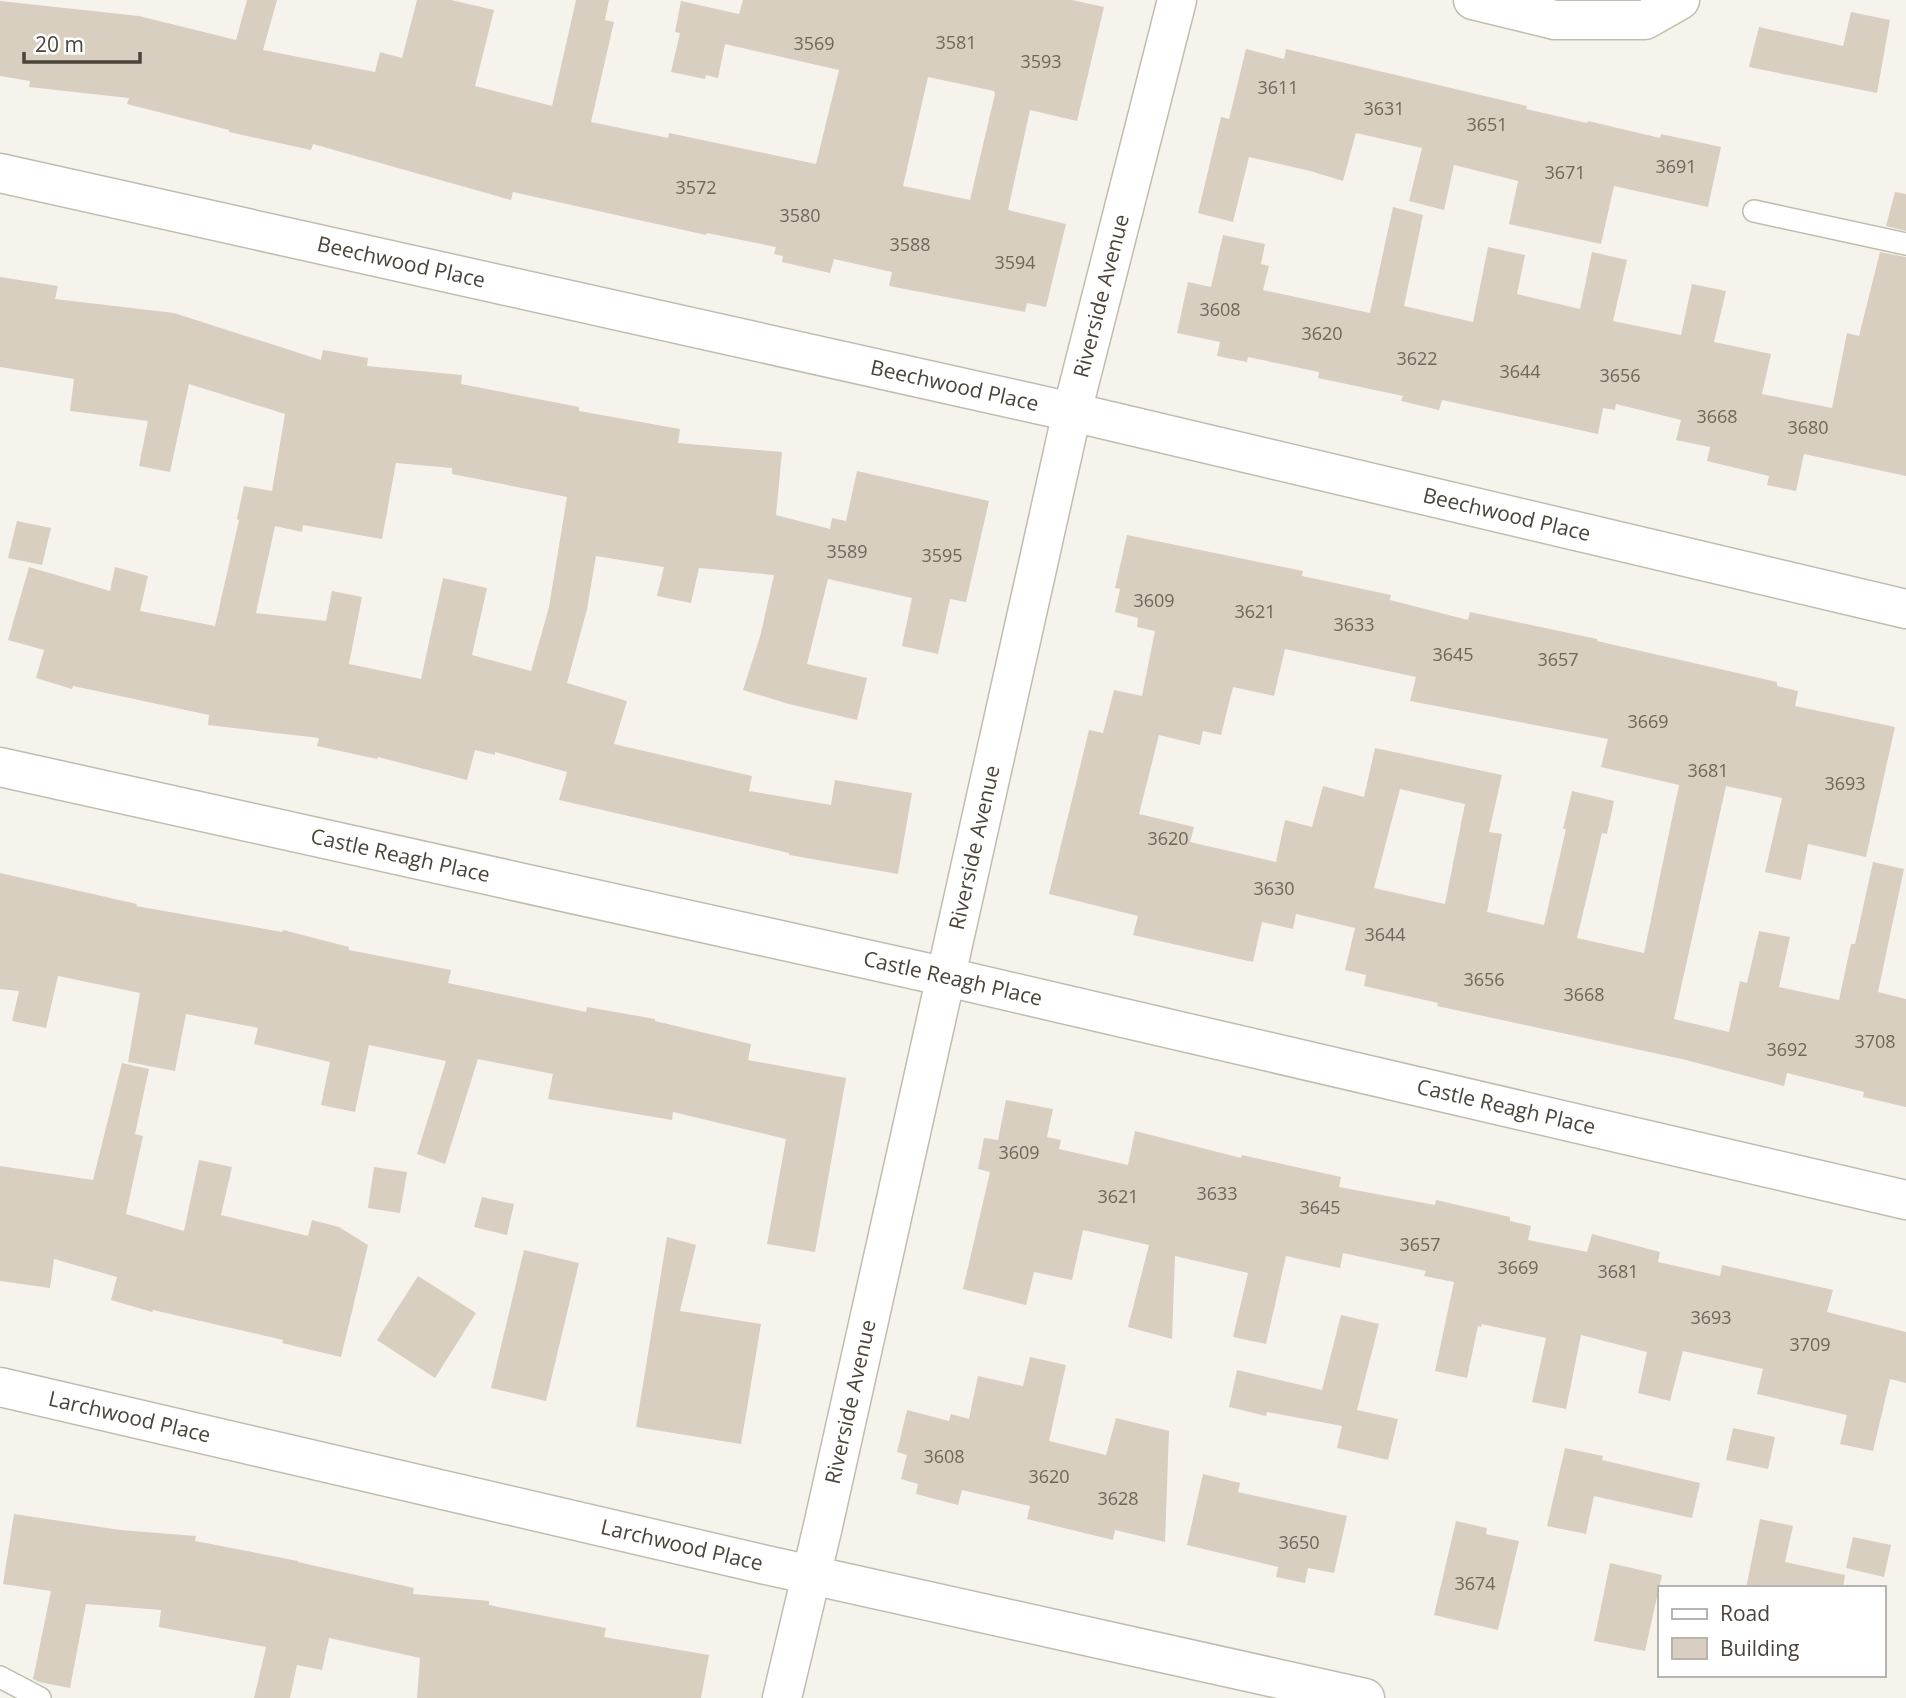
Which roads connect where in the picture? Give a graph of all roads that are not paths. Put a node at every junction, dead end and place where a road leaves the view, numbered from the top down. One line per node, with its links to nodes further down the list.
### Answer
1 (1177, 0): 7 (street, Riverside Avenue)
2 (1473, 0): 3 (street)
3 (1681, 0)
4 (0, 173): 7 (street, Beechwood Place)
5 (1754, 211): 6 (lane)
6 (1906, 244)
7 (1072, 412): 8 (street, Beechwood Place); 10 (street, Riverside Avenue)
8 (1906, 608)
9 (0, 767): 10 (street, Castle Reagh Place)
10 (947, 977): 11 (street, Castle Reagh Place); 13 (street, Riverside Avenue)
11 (1906, 1199)
12 (0, 1387): 13 (street, Larchwood Place)
13 (811, 1574): 16 (street, Riverside Avenue); 17 (street, Larchwood Place)
14 (0, 1677): 15 (lane)
15 (40, 1698)
16 (782, 1698)
17 (1366, 1698)

